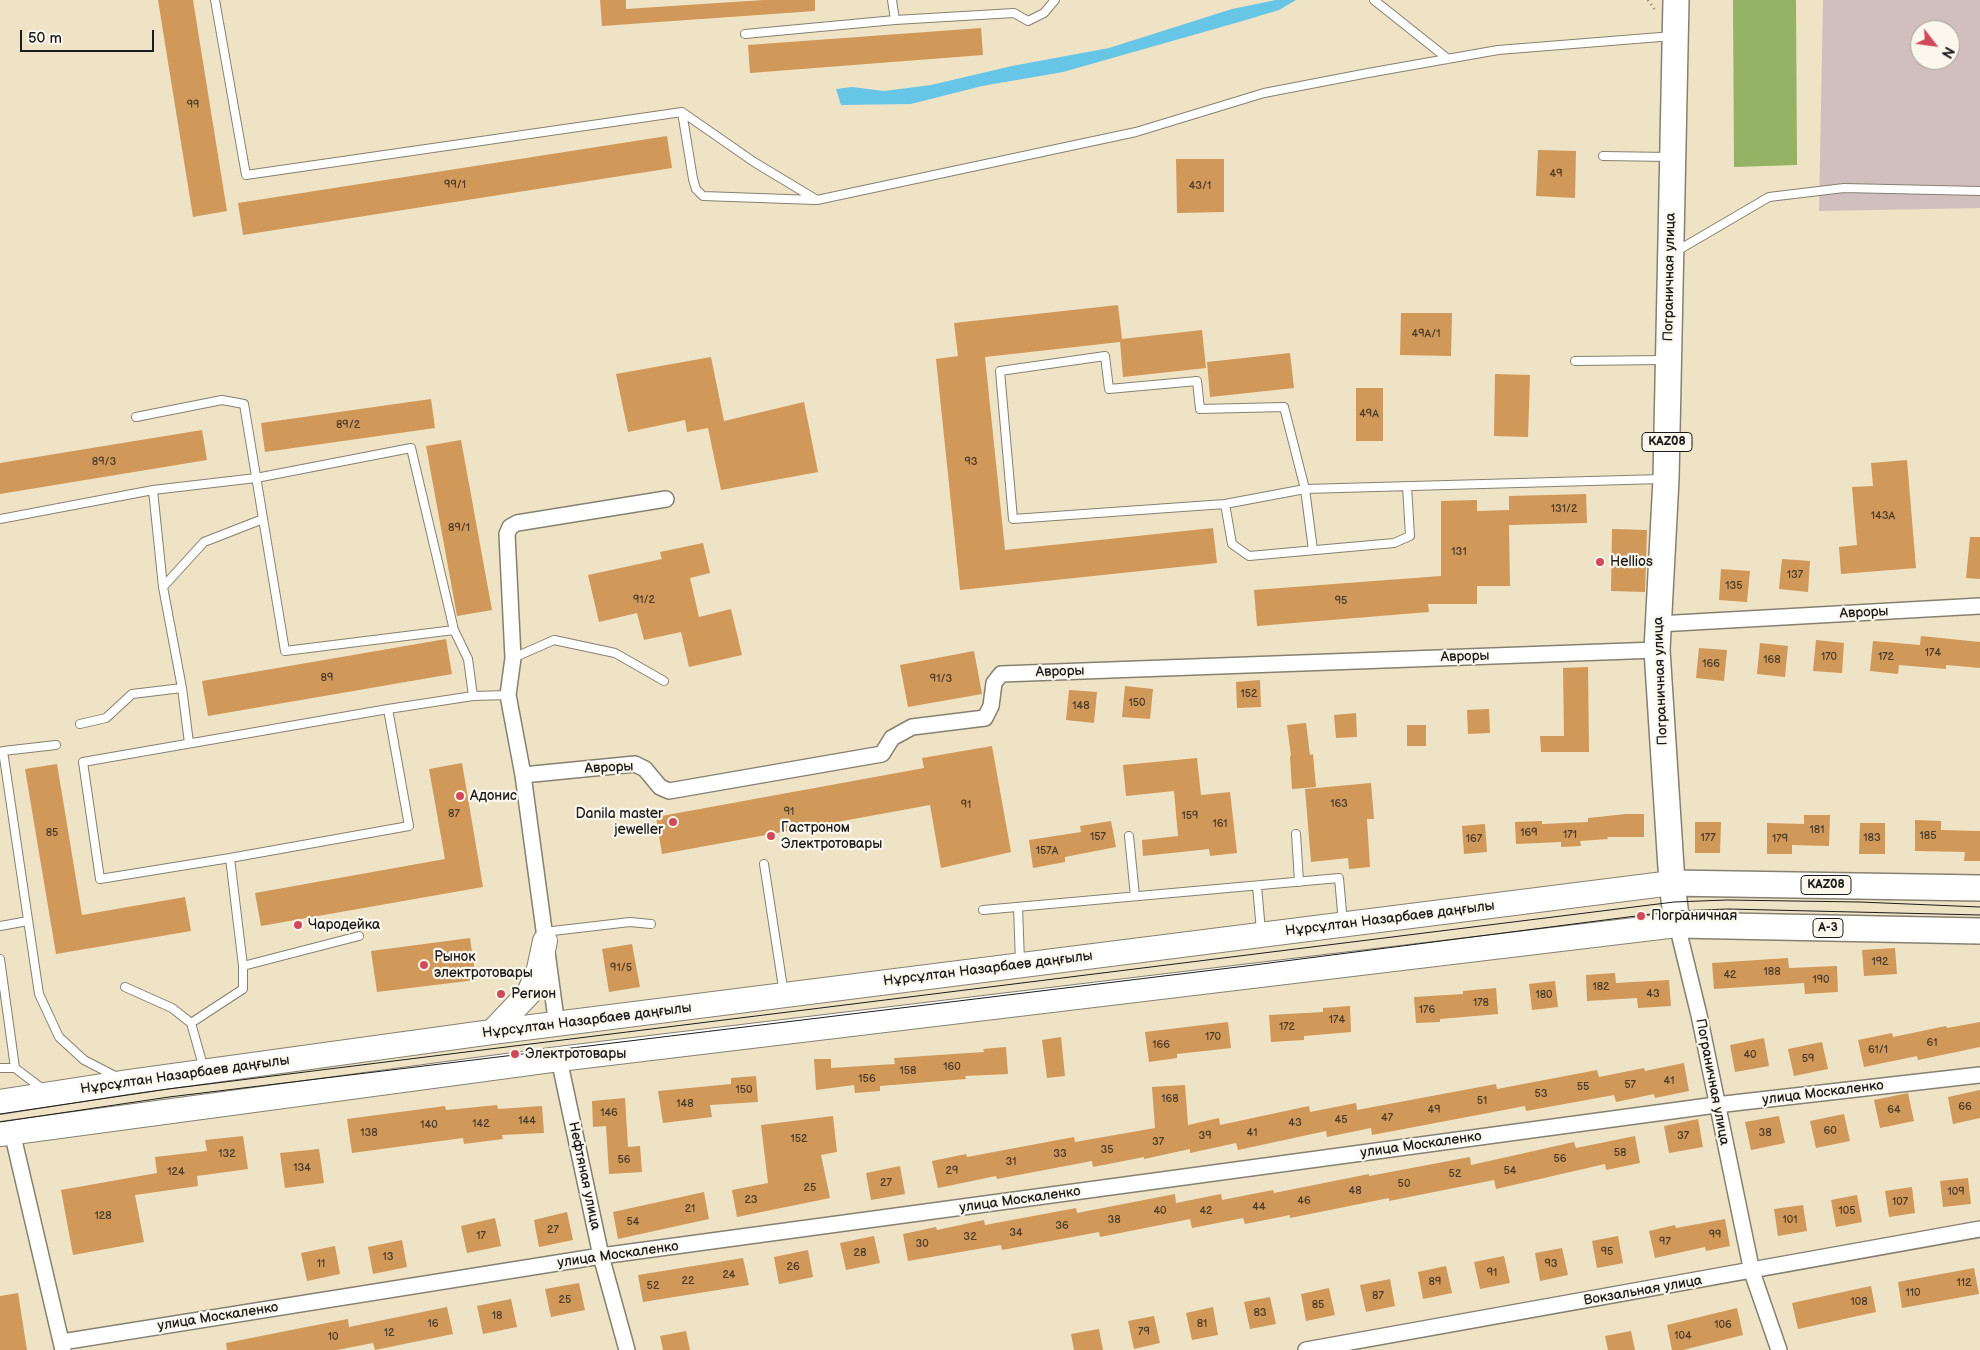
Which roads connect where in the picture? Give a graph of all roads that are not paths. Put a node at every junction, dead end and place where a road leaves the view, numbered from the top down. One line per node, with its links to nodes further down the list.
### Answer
1 (215, 0): 10 (lane)
2 (892, 0): 6 (lane)
3 (1054, 0): 6 (lane)
4 (1374, 0): 9 (lane)
5 (1676, 0): 8 (highway, Пограничная улица / KAZ08)
6 (894, 20): 7 (lane)
7 (745, 34)
8 (1675, 36): 9 (lane); 12 (highway, Пограничная улица / KAZ08)
9 (1448, 59): 14 (lane)
10 (682, 112): 14 (lane); 14 (lane)
11 (1603, 156): 12 (lane)
12 (1672, 157): 15 (highway, Пограничная улица / KAZ08)
13 (1980, 191): 15 (lane)
14 (817, 200)
15 (1671, 254): 16 (highway, Пограничная улица / KAZ08)
16 (1668, 360): 17 (lane); 20 (highway, Пограничная улица / KAZ08)
17 (1575, 361)
18 (136, 417): 19 (lane)
19 (256, 478): 23 (lane); 27 (lane); 32 (lane)
20 (1666, 479): 21 (lane); 31 (highway, Пограничная улица / KAZ08)
21 (1407, 486): 22 (lane); 28 (lane)
22 (1305, 489): 25 (lane); 25 (lane); 28 (lane)
23 (153, 490): 26 (lane); 29 (lane)
24 (666, 499): 34 (street)
25 (1225, 504): 28 (lane)
26 (0, 519)
27 (263, 519): 29 (lane); 32 (lane)
28 (1313, 550)
29 (163, 587): 36 (lane)
30 (1980, 606): 31 (street, Авроры)
31 (1658, 624): 33 (highway, Пограничная улица / KAZ08)
32 (454, 630): 38 (lane)
33 (1657, 650): 44 (street, Авроры); 50 (highway, Пограничная улица / KAZ08)
34 (513, 658): 35 (lane); 37 (street)
35 (664, 681)
36 (182, 688): 40 (lane); 41 (lane)
37 (508, 695): 38 (lane); 44 (street)
38 (474, 696): 39 (lane)
39 (388, 709): 41 (lane); 47 (lane)
40 (80, 724)
41 (189, 743): 47 (lane)
42 (56, 745): 43 (lane)
43 (1, 751): 56 (lane)
44 (523, 775): 64 (street)
45 (1296, 834): 49 (lane)
46 (1129, 836): 53 (lane)
47 (230, 858): 67 (lane)
48 (764, 864): 69 (lane)
49 (1299, 882): 51 (lane); 58 (lane)
50 (1672, 883): 52 (highway, Нұрсұлтан Назарбаев даңғылы / KAZ08); 58 (main road, Нұрсұлтан Назарбаев даңғылы); 59 (highway, Пограничная улица / KAZ08)
51 (1258, 886): 53 (lane); 62 (lane)
52 (1980, 888)
53 (1135, 896): 54 (lane)
54 (1018, 907): 55 (lane); 66 (lane)
55 (983, 910)
56 (28, 922): 60 (lane); 78 (lane)
57 (652, 924): 64 (lane)
58 (1344, 925): 62 (main road, Нұрсұлтан Назарбаев даңғылы)
59 (1677, 925): 61 (highway, А-3); 73 (main road); 81 (street, Пограничная улица)
60 (0, 926)
61 (1980, 931)
62 (1262, 935): 66 (main road, Нұрсұлтан Назарбаев даңғылы)
63 (359, 936): 67 (lane)
64 (545, 936): 71 (street); 72 (main road)
65 (0, 959): 75 (lane)
66 (1020, 964): 69 (main road, Нұрсұлтан Назарбаев даңғылы)
67 (243, 966): 70 (lane)
68 (125, 987): 70 (lane)
69 (784, 996): 71 (main road, Нұрсұлтан Назарбаев даңғылы)
70 (191, 1023): 76 (lane)
71 (556, 1026): 72 (main road, Нұрсұлтан Назарбаев даңғылы); 73 (main road)
72 (492, 1032): 76 (main road, Нұрсұлтан Назарбаев даңғылы)
73 (559, 1059): 82 (main road); 84 (street, Нефтяная улица)
74 (0, 1068): 75 (lane)
75 (15, 1068): 79 (lane)
76 (205, 1072): 78 (main road, Нұрсұлтан Назарбаев даңғылы)
77 (1980, 1074): 81 (street, улица Москаленко)
78 (128, 1082): 79 (main road, Нұрсұлтан Назарбаев даңғылы)
79 (50, 1094): 80 (main road, Нұрсұлтан Назарбаев даңғылы)
80 (0, 1102)
81 (1716, 1105): 84 (street, улица Москаленко); 85 (street, Пограничная улица)
82 (6, 1133): 86 (street)
83 (1980, 1229): 85 (street, Вокзальная улица)
84 (601, 1256): 86 (street, улица Москаленко); 87 (street, Нефтяная улица)
85 (1752, 1272): 88 (street, Вокзальная улица); 89 (street, Пограничная улица)
86 (62, 1346)
87 (627, 1350)
88 (1306, 1350)
89 (1779, 1350)

